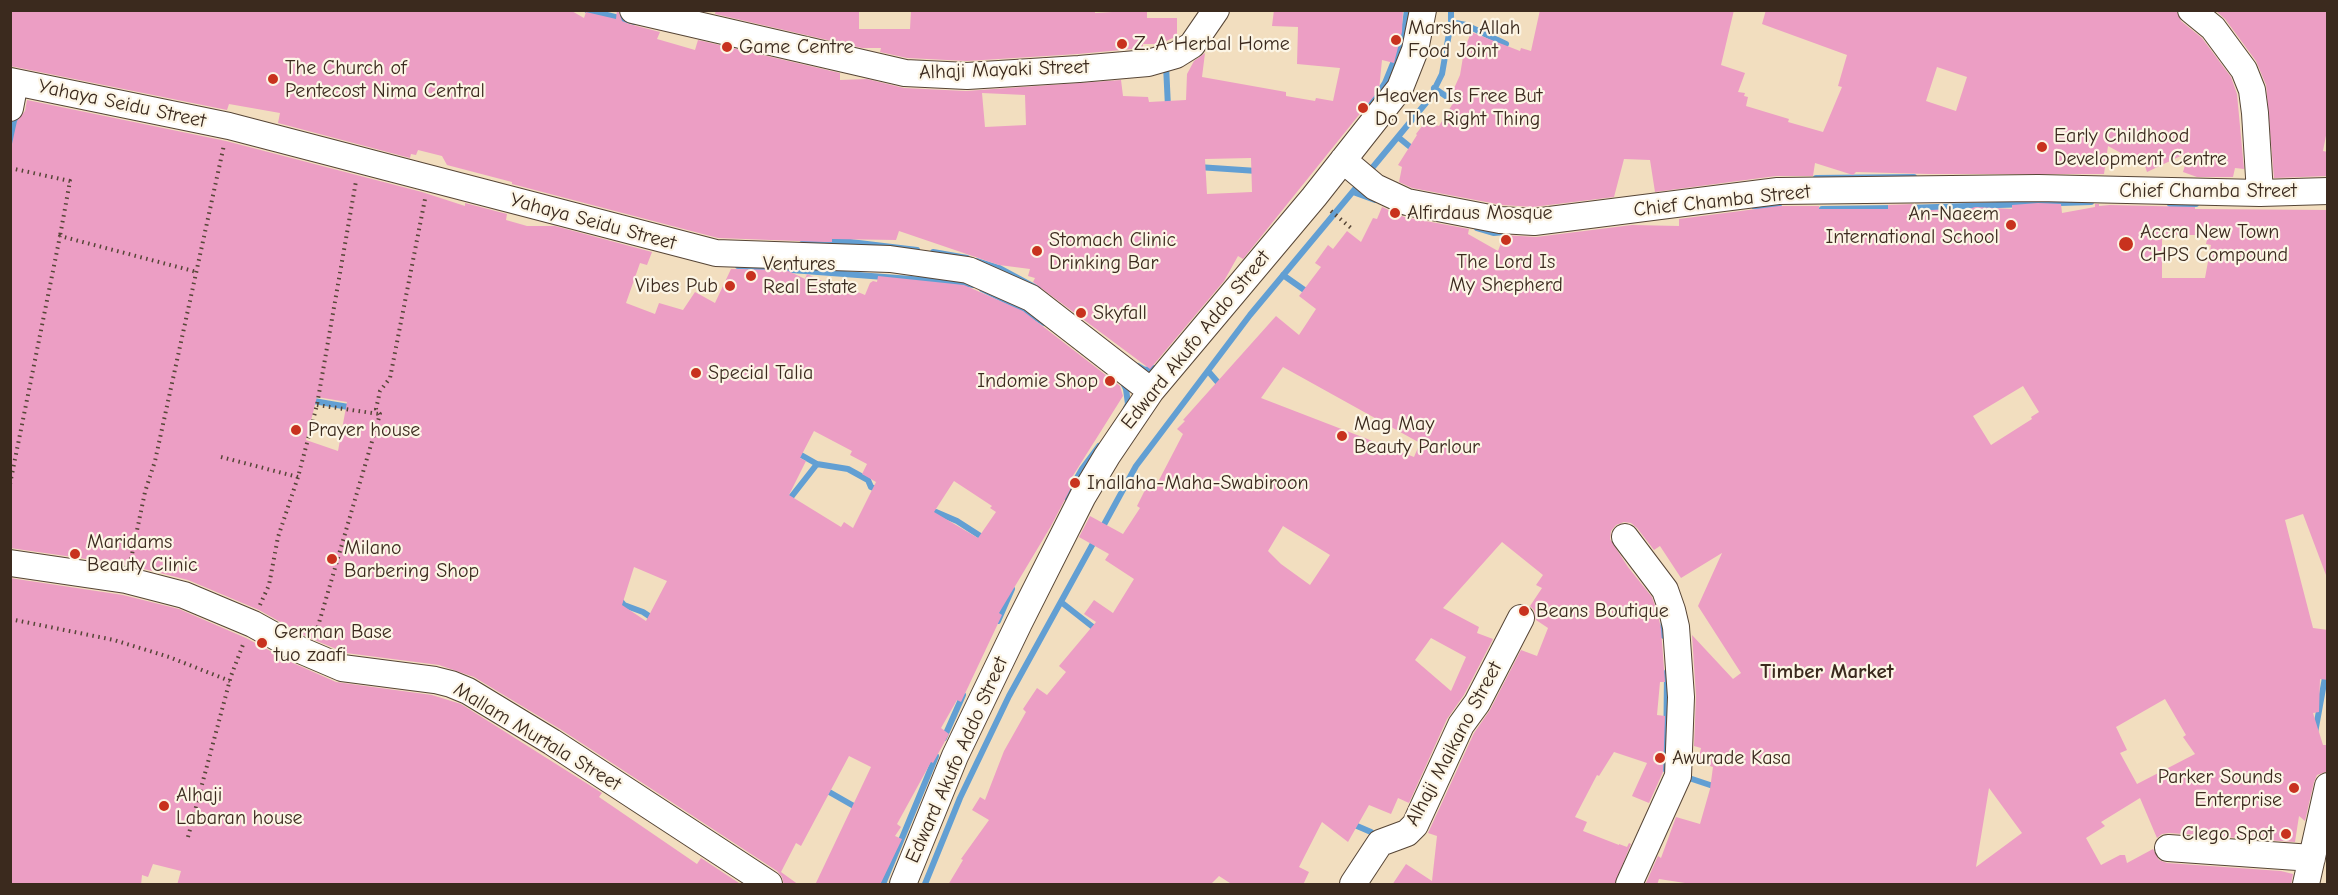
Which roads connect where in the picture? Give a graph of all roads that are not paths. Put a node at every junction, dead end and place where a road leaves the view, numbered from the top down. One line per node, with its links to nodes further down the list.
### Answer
1 (633, 10): 2 (street, Alhaji Mayaki Street)
2 (1216, 10)
3 (1423, 10): 7 (street, Edward Akufo Addo Street)
4 (2191, 10): 9 (street)
5 (13, 82): 6 (street); 10 (street, Yahaya Seidu Street)
6 (10, 108)
7 (1358, 173): 9 (street, Chief Chamba Street); 10 (street, Edward Akufo Addo Street)
8 (2328, 191): 9 (street, Chief Chamba Street)
9 (2260, 193)
10 (1151, 391): 18 (street, Edward Akufo Addo Street)
11 (1624, 537): 20 (street)
12 (10, 562): 17 (street, Mallam Murtala Street)
13 (1521, 618): 19 (street, Alhaji Maikano Street)
14 (2328, 786): 16 (street)
15 (2168, 848): 16 (street)
16 (2318, 855): 21 (street)
17 (769, 885)
18 (903, 885)
19 (1353, 885)
20 (1629, 885)
21 (2306, 885)

